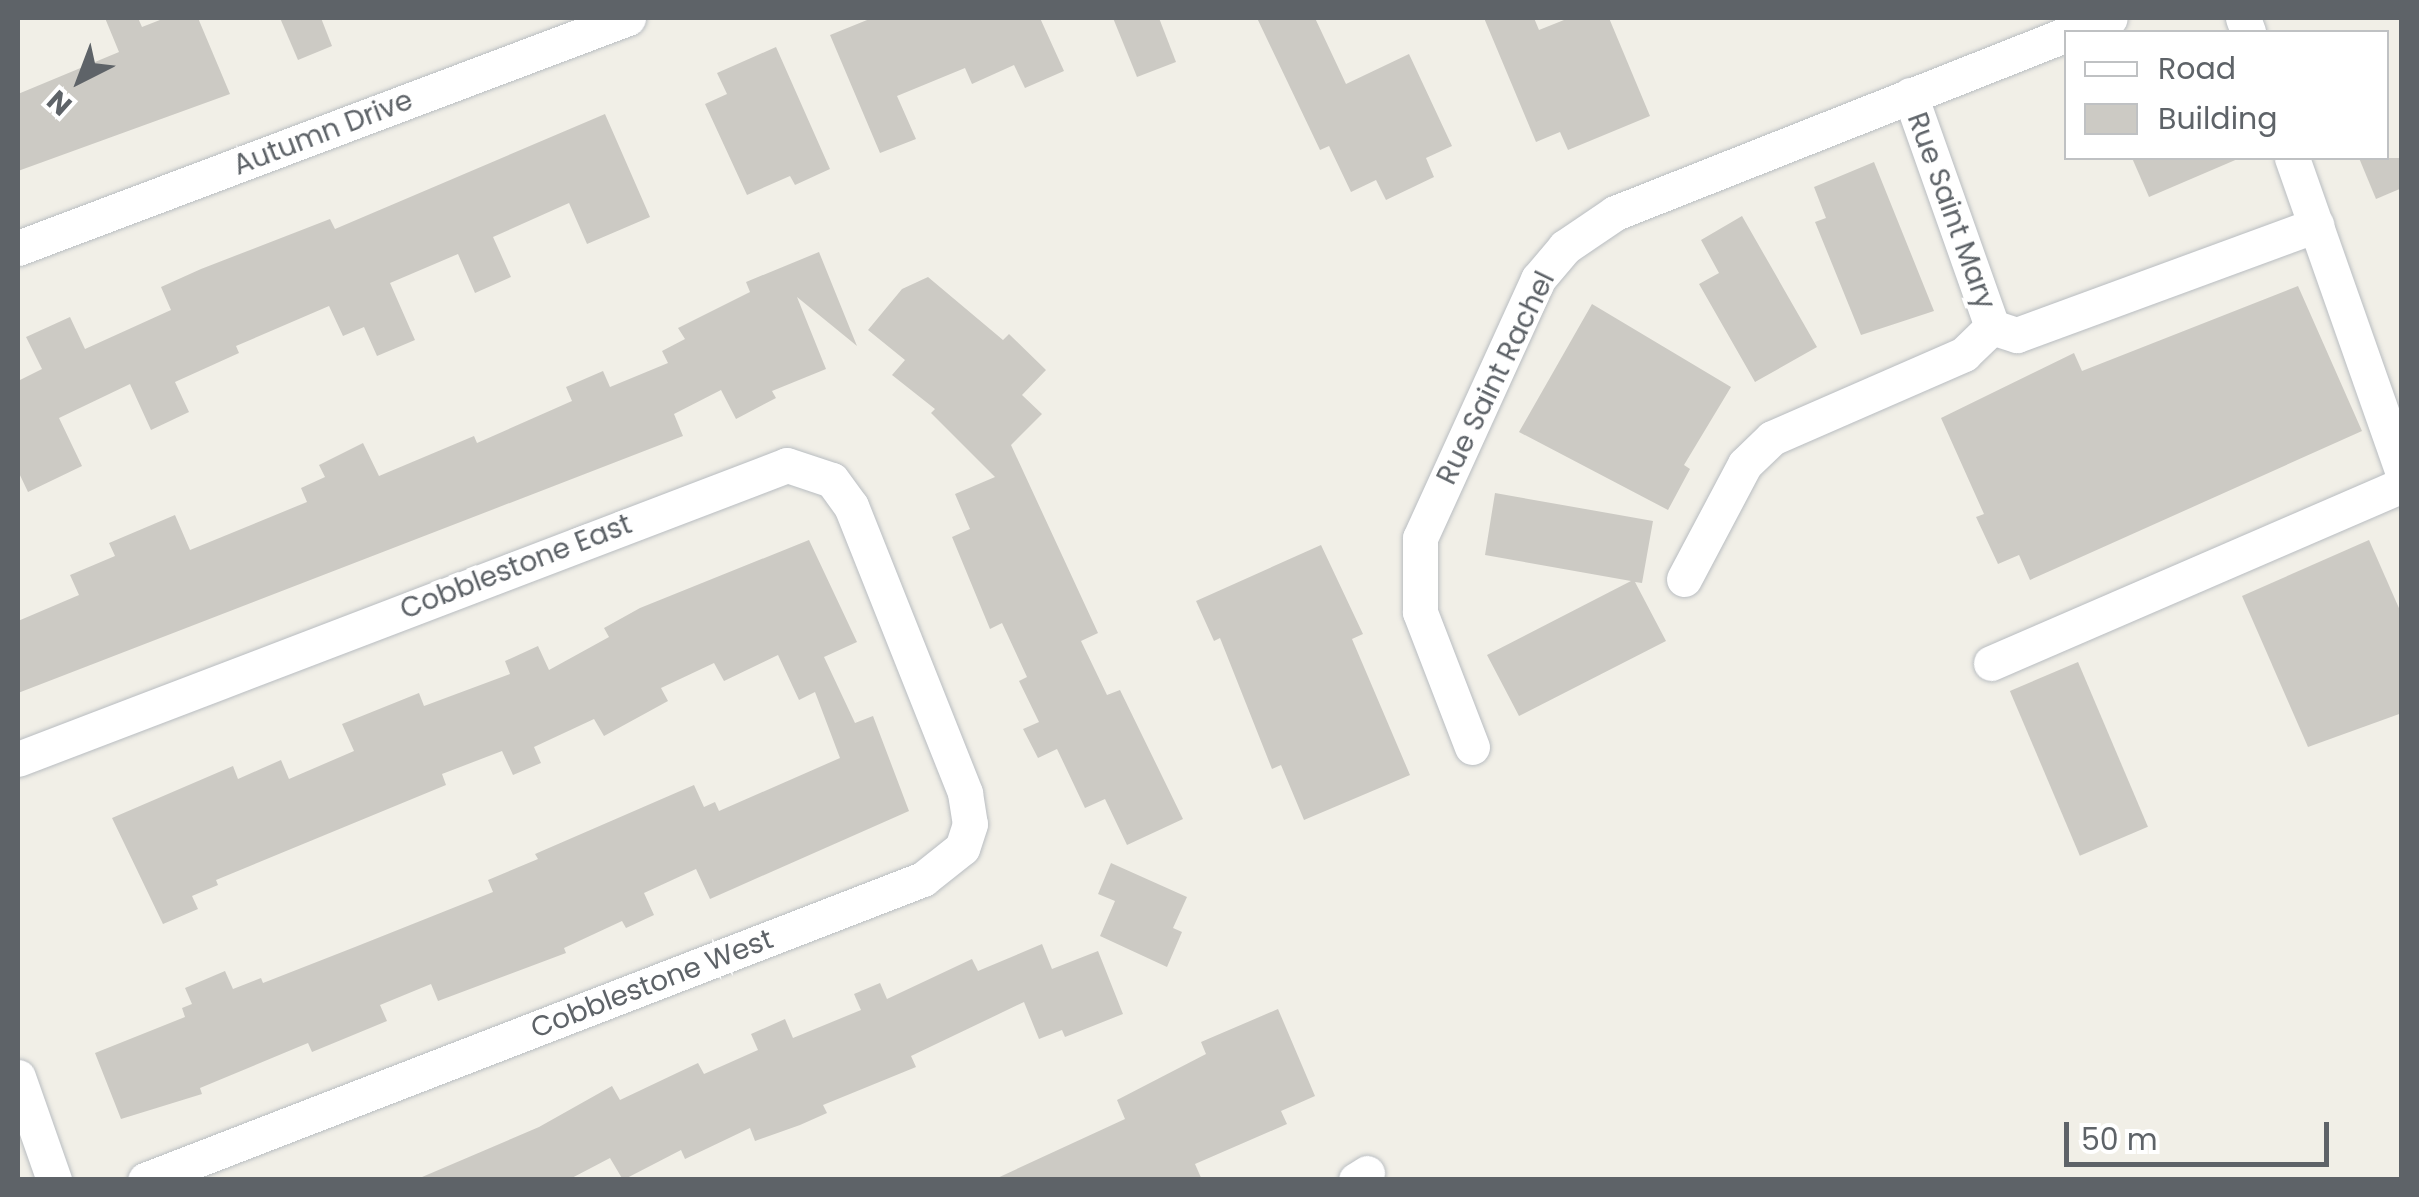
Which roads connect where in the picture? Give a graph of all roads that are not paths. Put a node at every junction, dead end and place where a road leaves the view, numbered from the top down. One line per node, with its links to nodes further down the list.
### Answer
1 (2110, 18): 3 (street, Rue Saint Rachel)
2 (616, 20): 8 (street, Autumn Drive)
3 (2077, 30)
4 (2064, 35): 5 (street, Rue Saint Rachel)
5 (1910, 94): 9 (street, Rue Saint Mary); 15 (street, Rue Saint Rachel)
6 (2293, 160): 7 (street)
7 (2316, 225): 9 (street); 10 (street)
8 (18, 248)
9 (1992, 327): 12 (street)
10 (2402, 470)
11 (2402, 485): 14 (street)
12 (1684, 579)
13 (911, 658): 16 (street, Cobblestone East); 19 (street, Cobblestone West)
14 (1992, 663)
15 (1472, 747)
16 (18, 759)
17 (18, 1077): 18 (street)
18 (54, 1180)
19 (144, 1180)

